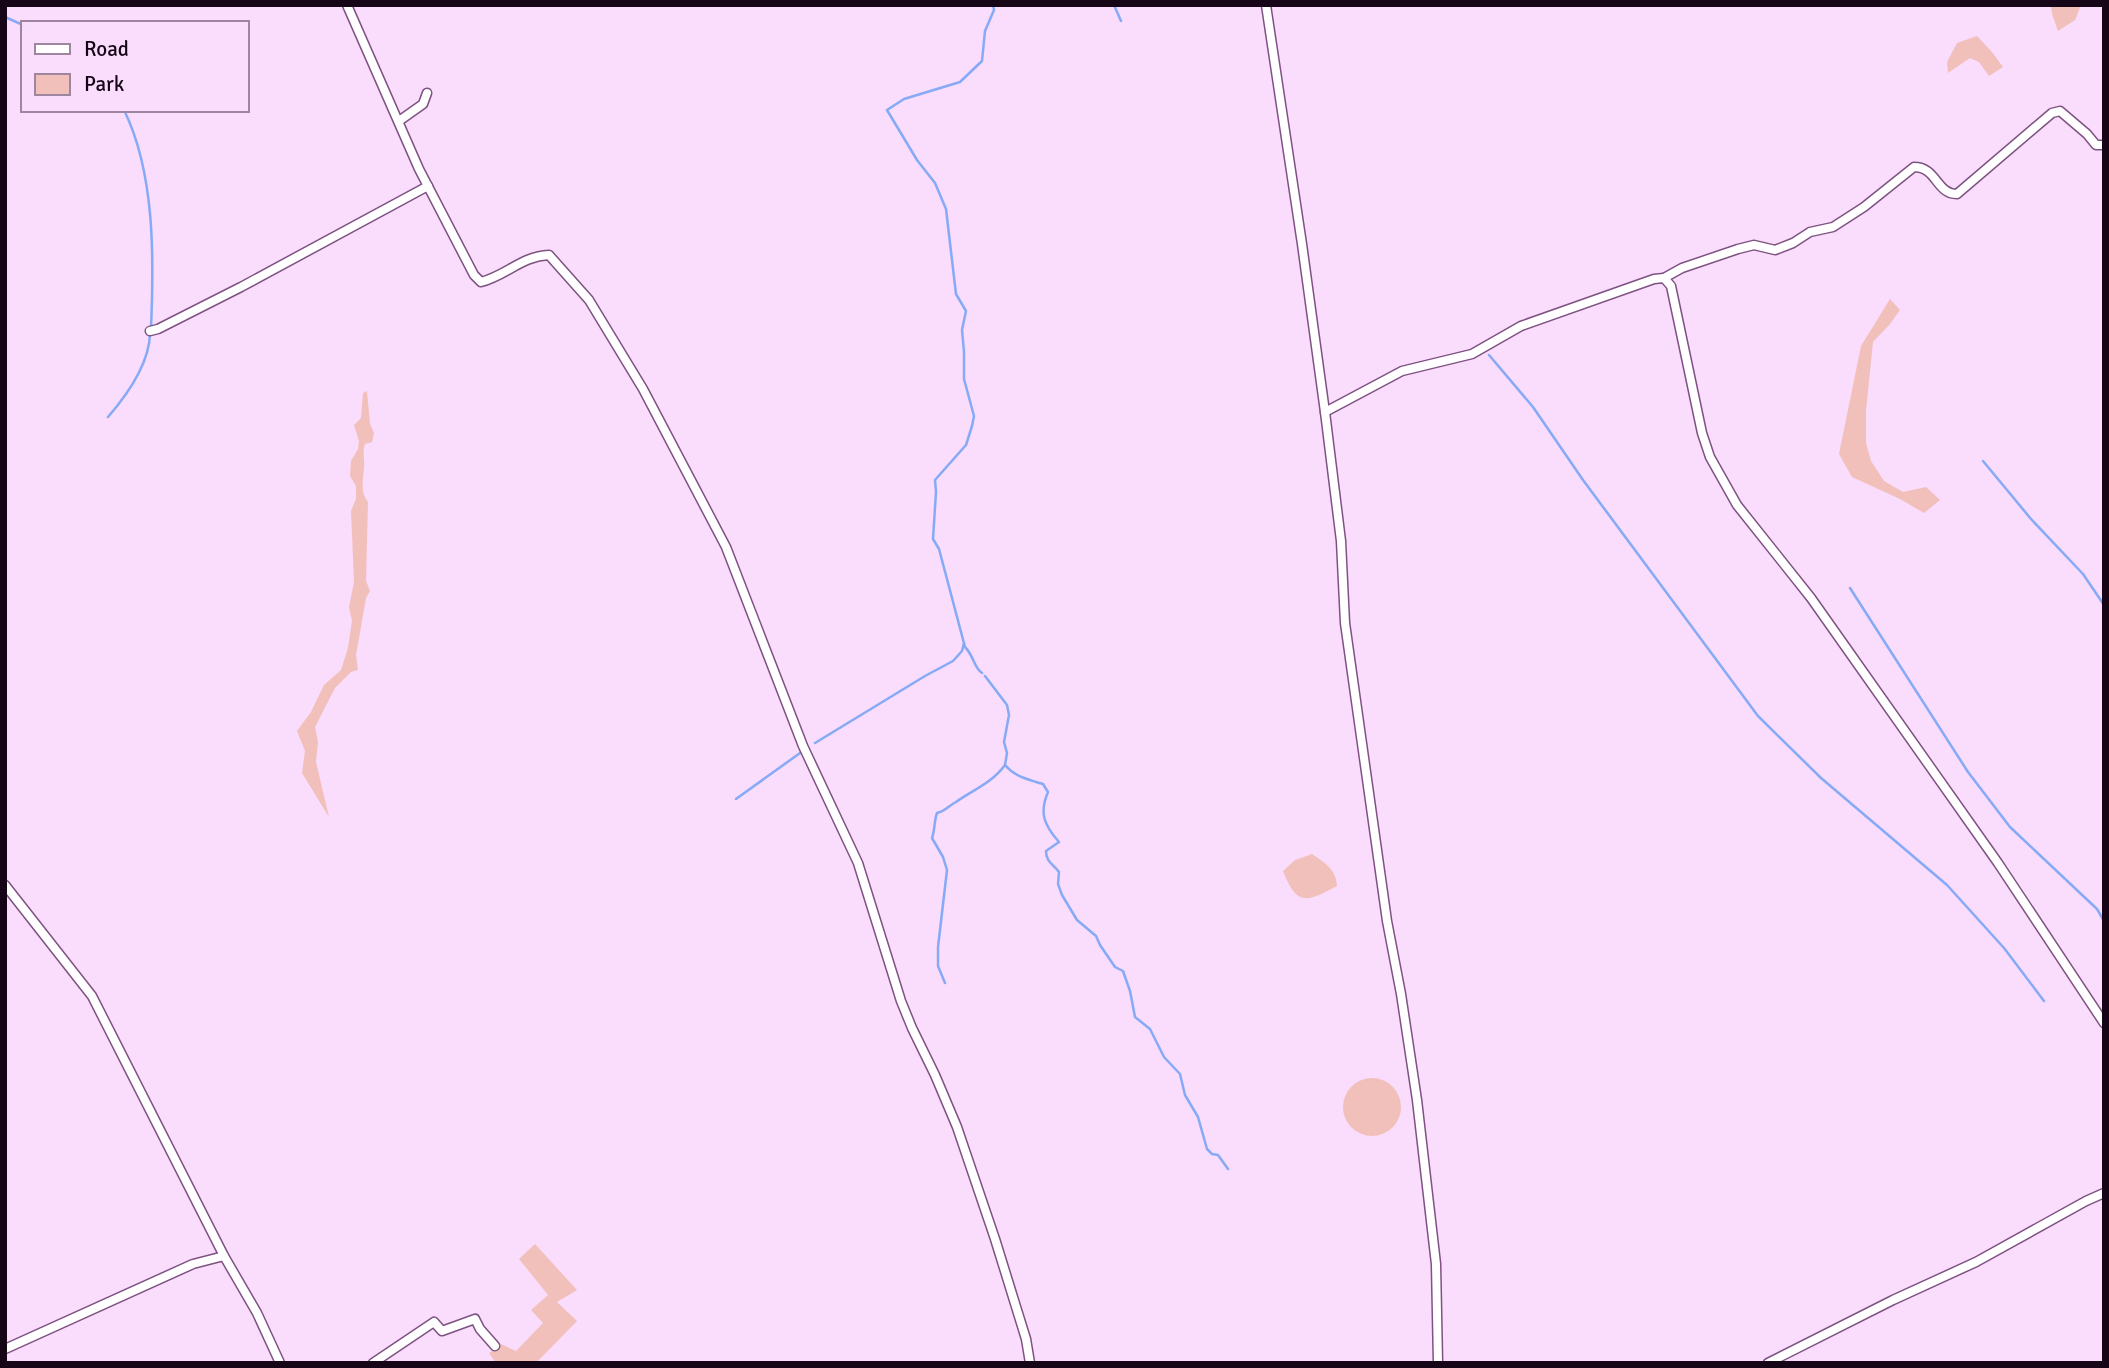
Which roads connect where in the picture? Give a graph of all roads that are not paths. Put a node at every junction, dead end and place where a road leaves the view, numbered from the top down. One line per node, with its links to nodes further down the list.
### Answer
1 (347, 5): 4 (street)
2 (1266, 5): 9 (street)
3 (427, 93): 4 (street)
4 (399, 121): 6 (street)
5 (2104, 145): 7 (street)
6 (428, 186): 8 (street); 18 (street)
7 (1664, 278): 9 (street); 11 (street)
8 (150, 331)
9 (1325, 412): 19 (street)
10 (5, 886): 13 (street)
11 (2104, 1023)
12 (2104, 1194): 20 (street)
13 (224, 1256): 15 (street); 16 (street)
14 (495, 1346): 17 (street)
15 (5, 1349)
16 (280, 1363)
17 (373, 1363)
18 (1030, 1363)
19 (1438, 1363)
20 (1768, 1363)

